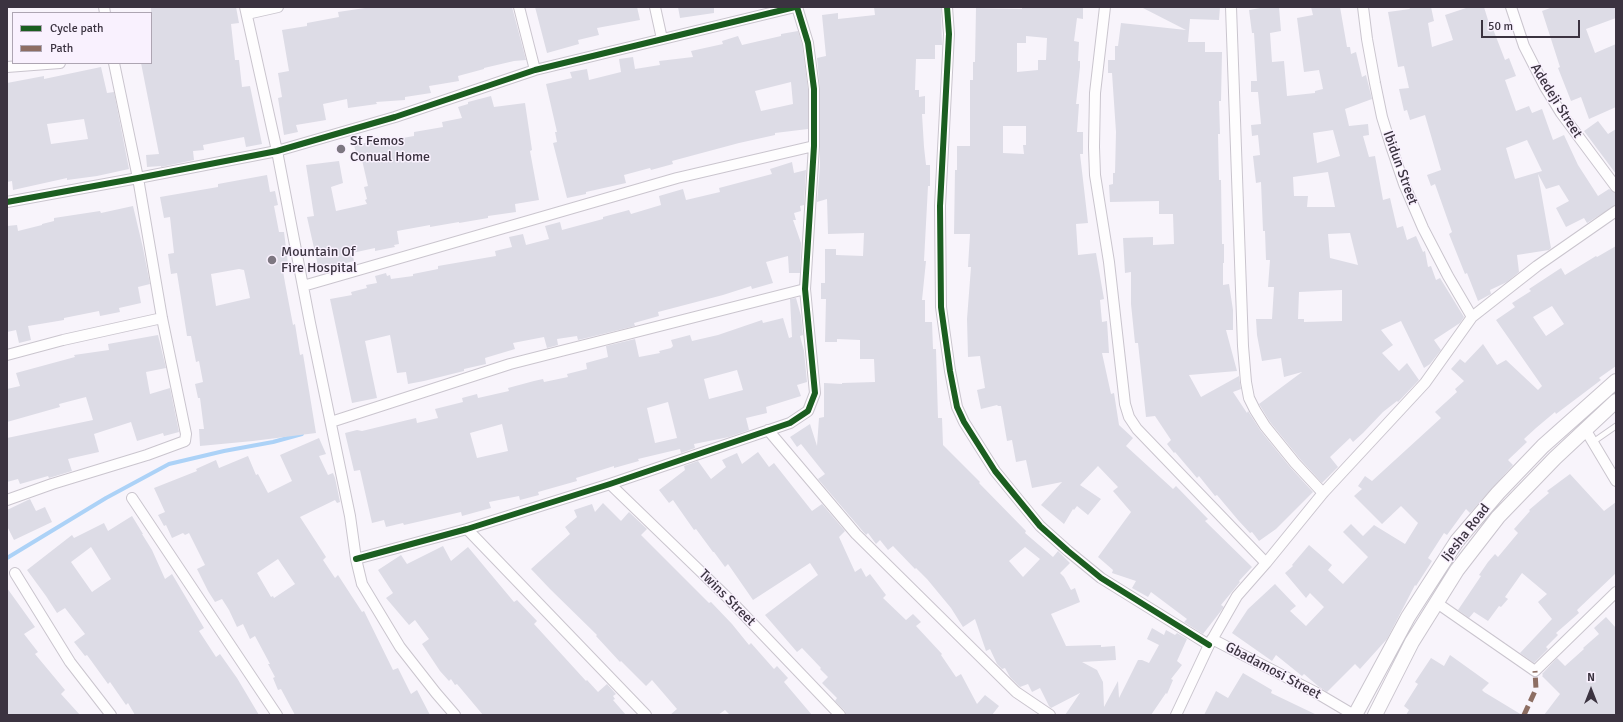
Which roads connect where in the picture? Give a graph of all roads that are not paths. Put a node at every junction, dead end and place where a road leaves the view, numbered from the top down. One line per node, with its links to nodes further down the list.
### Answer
1 (278, 7): 10 (street)
2 (519, 7): 15 (street)
3 (655, 7): 11 (street)
4 (796, 7): 11 (street); 16 (street)
5 (947, 7): 47 (street, Gbadamosi Street)
6 (1105, 7): 42 (street)
7 (1231, 7): 36 (street)
8 (1364, 7): 24 (street, Ibidun Street)
9 (1510, 7): 19 (street, Adedeji Street)
10 (246, 11): 17 (street)
11 (662, 38): 15 (street)
12 (42, 64): 14 (street)
13 (114, 64): 18 (street)
14 (7, 66)
15 (535, 70): 17 (street)
16 (814, 146): 22 (street); 23 (street)
17 (277, 151): 18 (street); 22 (street)
18 (138, 178): 20 (street); 25 (street)
19 (1616, 188)
20 (7, 202)
21 (1616, 211): 24 (street)
22 (303, 286): 29 (street)
23 (805, 289): 29 (street); 32 (street)
24 (1472, 317): 36 (street)
25 (162, 318): 26 (street); 38 (street)
26 (7, 355)
27 (1616, 381): 41 (main road, Ijesha Road)
28 (1615, 403): 31 (main road, Ijesha Road)
29 (331, 422): 40 (street)
30 (1616, 426): 33 (lane)
31 (1585, 429): 33 (street); 43 (main road, Ijesha Road)
32 (768, 430): 35 (street); 53 (street)
33 (1593, 442): 34 (street)
34 (1616, 481)
35 (610, 484): 39 (street); 52 (street, Twins Street)
36 (1323, 493): 42 (street)
37 (132, 498): 49 (street)
38 (7, 500)
39 (466, 529): 40 (street); 51 (street)
40 (356, 559): 50 (street)
41 (1443, 561): 43 (main road); 55 (main road, Ijesha Road)
42 (1266, 563): 47 (street)
43 (1457, 570): 46 (main road, Ijesha Road)
44 (15, 573): 48 (street)
45 (1616, 592): 46 (street)
46 (1437, 603): 56 (main road, Ijesha Road)
47 (1210, 642): 54 (street); 55 (street, Gbadamosi Street)
48 (111, 715)
49 (278, 715)
50 (455, 715)
51 (646, 715)
52 (840, 715)
53 (1050, 715)
54 (1176, 715)
55 (1355, 715)
56 (1375, 715)

